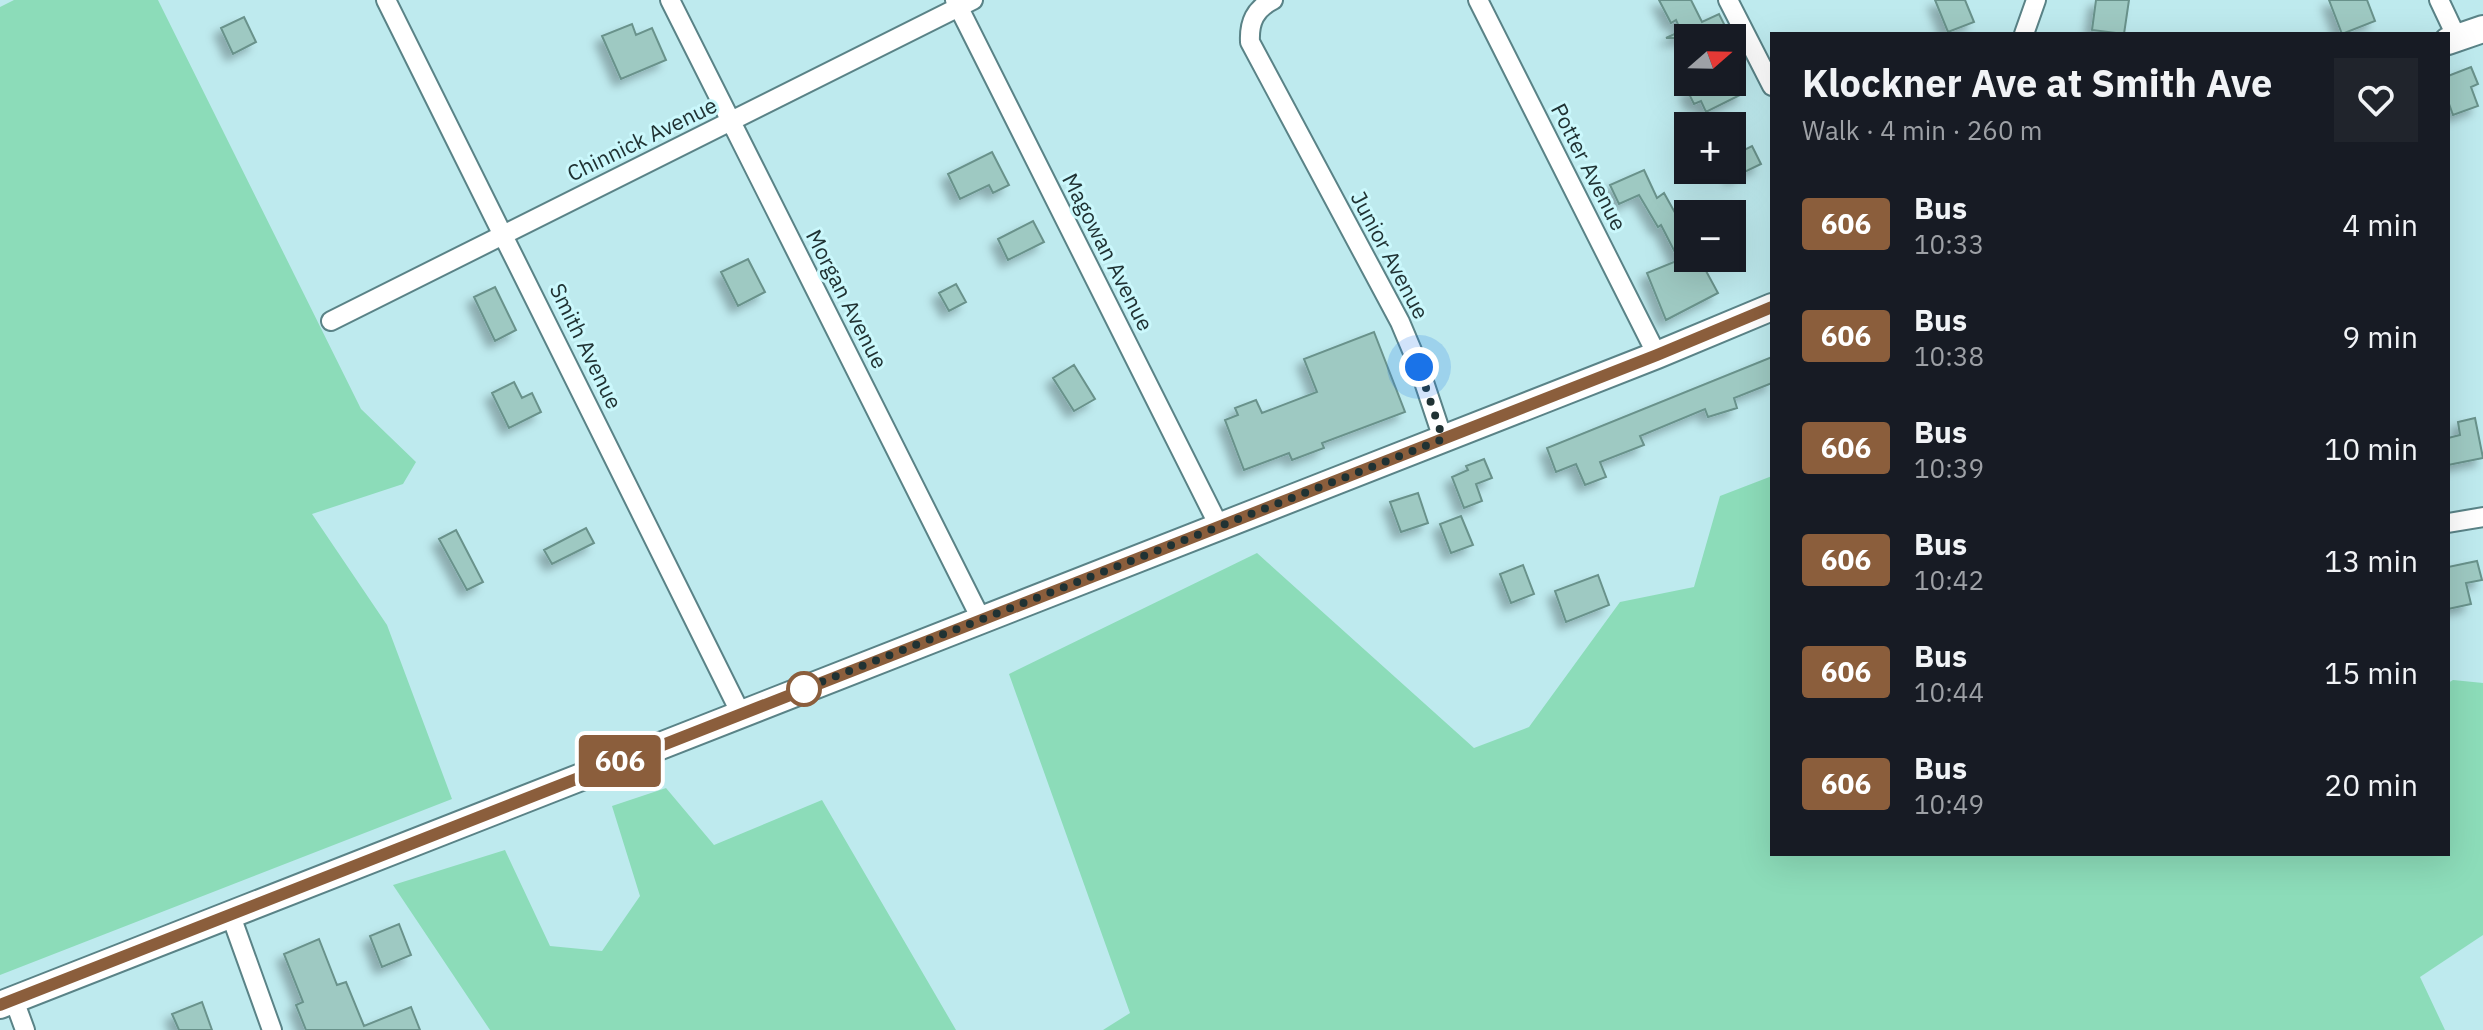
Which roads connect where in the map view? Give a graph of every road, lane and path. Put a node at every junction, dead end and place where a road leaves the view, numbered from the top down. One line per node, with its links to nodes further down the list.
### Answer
1 (386, 0): 15 (street, Smith Avenue)
2 (670, 0): 14 (street, Morgan Avenue)
3 (1273, 0): 19 (street, Junior Avenue)
4 (1478, 0): 18 (street, Potter Avenue)
5 (1728, 0): 13 (street)
6 (2036, 0): 10 (street)
7 (2439, 0): 11 (street)
8 (962, 3): 14 (street, Chinnick Avenue); 22 (street, Magowan Avenue)
9 (2483, 29): 12 (main road)
10 (2025, 32)
11 (2449, 32)
12 (2452, 40)
13 (1770, 82)
14 (731, 122): 15 (street, Chinnick Avenue); 23 (street, Morgan Avenue)
15 (504, 234): 17 (street, Chinnick Avenue); 24 (street, Smith Avenue)
16 (1770, 308): 18 (main road)
17 (331, 321)
18 (1657, 355): 19 (main road)
19 (1443, 439): 22 (main road)
20 (2483, 517): 21 (street)
21 (2450, 523)
22 (1219, 526): 23 (main road)
23 (981, 619): 24 (main road)
24 (741, 714): 25 (main road)
25 (231, 916): 26 (main road); 28 (street)
26 (7, 1002): 27 (street)
27 (25, 1030)
28 (272, 1030)

